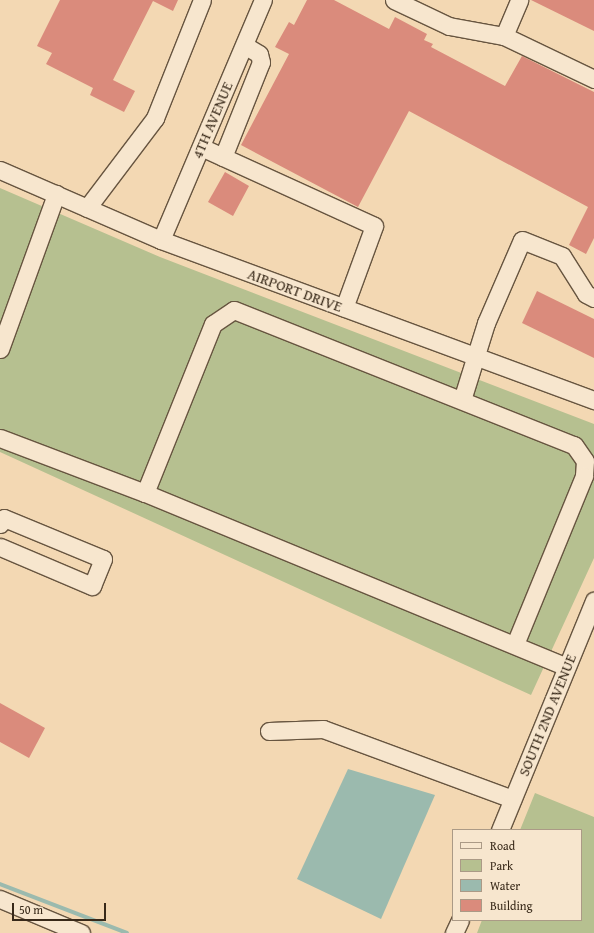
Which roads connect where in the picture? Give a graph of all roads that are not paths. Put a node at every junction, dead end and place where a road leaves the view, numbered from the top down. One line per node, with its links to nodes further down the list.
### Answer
1 (202, 0): 12 (street)
2 (263, 0): 6 (street, 4TH AVENUE)
3 (394, 0): 5 (street)
4 (519, 0): 5 (street)
5 (504, 36): 7 (street)
6 (244, 45): 8 (street, 4TH AVENUE); 9 (street)
7 (594, 79)
8 (201, 147): 9 (street); 13 (street, 4TH AVENUE)
9 (223, 158): 15 (street)
10 (0, 170): 11 (street, AIRPORT DRIVE)
11 (56, 194): 12 (street, AIRPORT DRIVE); 16 (street)
12 (87, 208): 13 (street, AIRPORT DRIVE)
13 (161, 240): 15 (street, AIRPORT DRIVE)
14 (594, 298): 17 (street)
15 (344, 308): 17 (street, AIRPORT DRIVE)
16 (0, 349)
17 (476, 356): 18 (street); 19 (street, AIRPORT DRIVE)
18 (462, 400): 21 (street); 25 (street)
19 (594, 400)
20 (0, 438): 21 (street)
21 (145, 493): 25 (street)
22 (0, 524): 23 (street)
23 (0, 547)
24 (594, 601): 26 (street, SOUTH 2ND AVENUE)
25 (515, 644): 26 (street)
26 (567, 667): 28 (street, SOUTH 2ND AVENUE)
27 (269, 731): 28 (street)
28 (512, 800): 29 (street, SOUTH 2ND AVENUE)
29 (500, 829)
30 (0, 899): 32 (street)
31 (460, 921): 33 (street)
32 (81, 933)
33 (454, 933)

